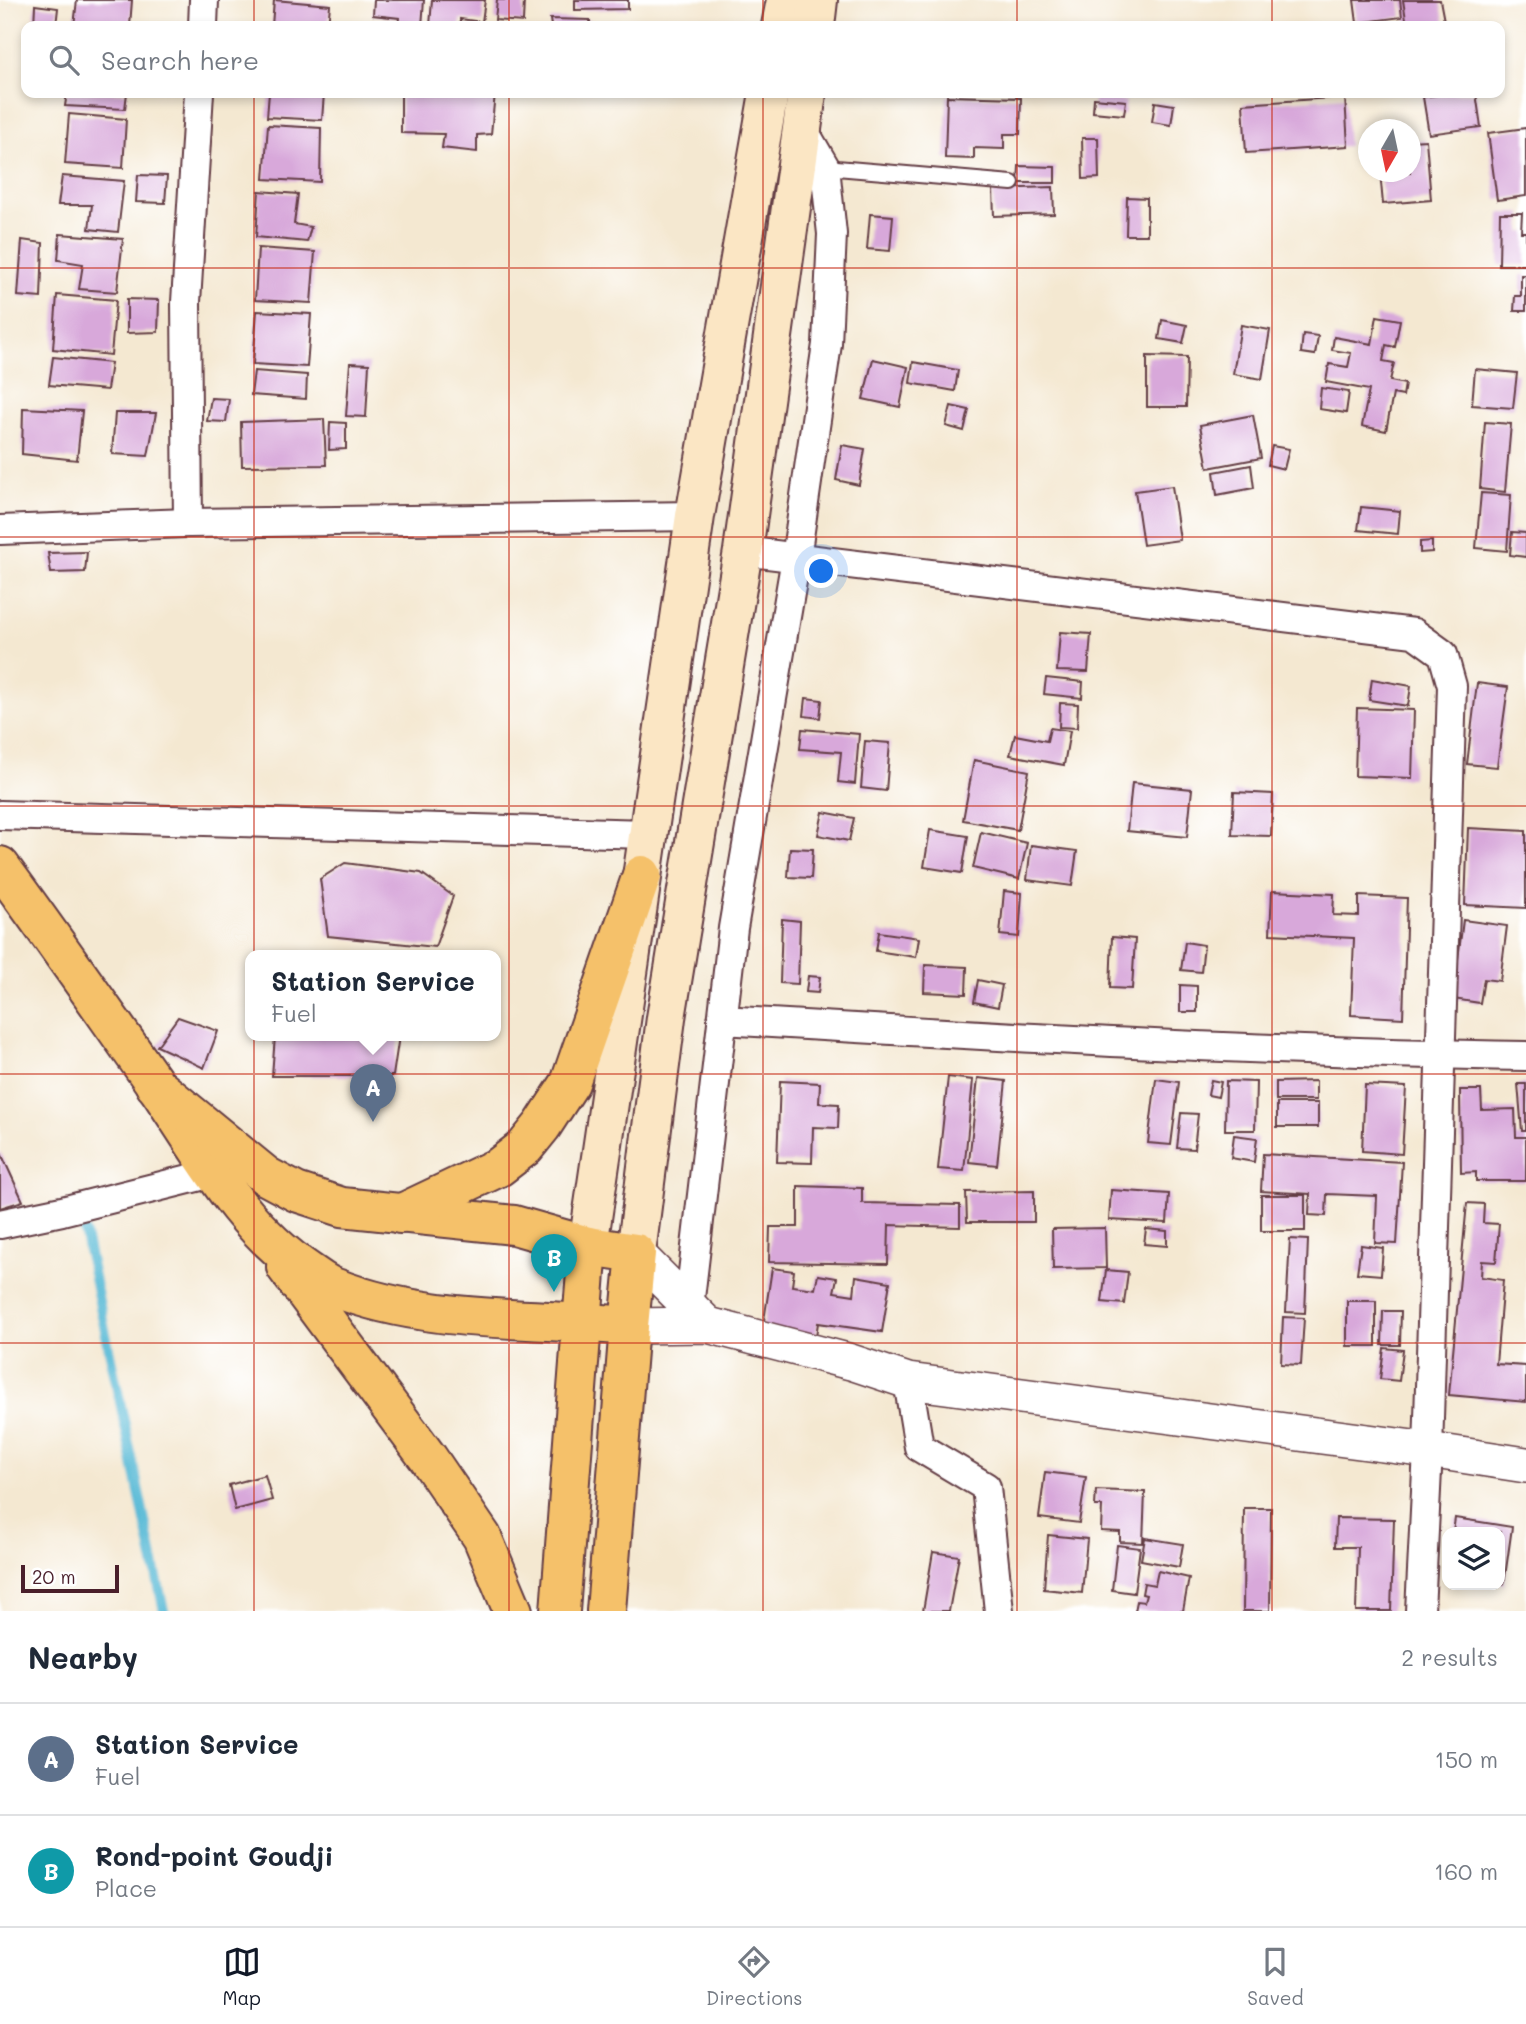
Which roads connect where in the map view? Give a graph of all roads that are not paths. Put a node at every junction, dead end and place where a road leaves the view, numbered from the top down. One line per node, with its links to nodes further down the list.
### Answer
1 (204, 0): 4 (street)
2 (786, 0): 5 (main road)
3 (818, 0): 6 (main road)
4 (203, 21)
5 (782, 21)
6 (816, 21)
7 (199, 98): 13 (street)
8 (768, 98): 12 (main road)
9 (805, 111): 10 (street); 15 (main road)
10 (825, 167): 11 (lane); 16 (street)
11 (1012, 183)
12 (695, 516): 13 (street); 18 (main road)
13 (188, 523): 14 (street)
14 (0, 530)
15 (743, 551): 16 (street); 30 (main road)
16 (796, 558): 21 (street); 22 (street)
17 (0, 815): 18 (street)
18 (648, 834): 20 (main road)
19 (0, 866): 24 (highway)
20 (642, 875): 26 (highway); 29 (main road)
21 (722, 1020): 22 (street); 31 (street)
22 (1439, 1055): 23 (street); 35 (street)
23 (1526, 1056)
24 (155, 1085): 25 (highway); 26 (highway)
25 (214, 1173): 27 (street); 28 (highway)
26 (400, 1214): 29 (highway)
27 (0, 1224)
28 (258, 1229): 32 (highway); 37 (highway)
29 (588, 1246): 30 (highway); 32 (highway)
30 (636, 1253): 31 (street); 33 (highway)
31 (699, 1316): 33 (street); 34 (street)
32 (583, 1322): 33 (highway); 38 (highway)
33 (629, 1326): 39 (highway)
34 (908, 1381): 35 (street); 40 (street)
35 (1428, 1450): 36 (street); 41 (street)
36 (1526, 1465)
37 (513, 1611)
38 (561, 1611)
39 (606, 1611)
40 (999, 1611)
41 (1420, 1611)

